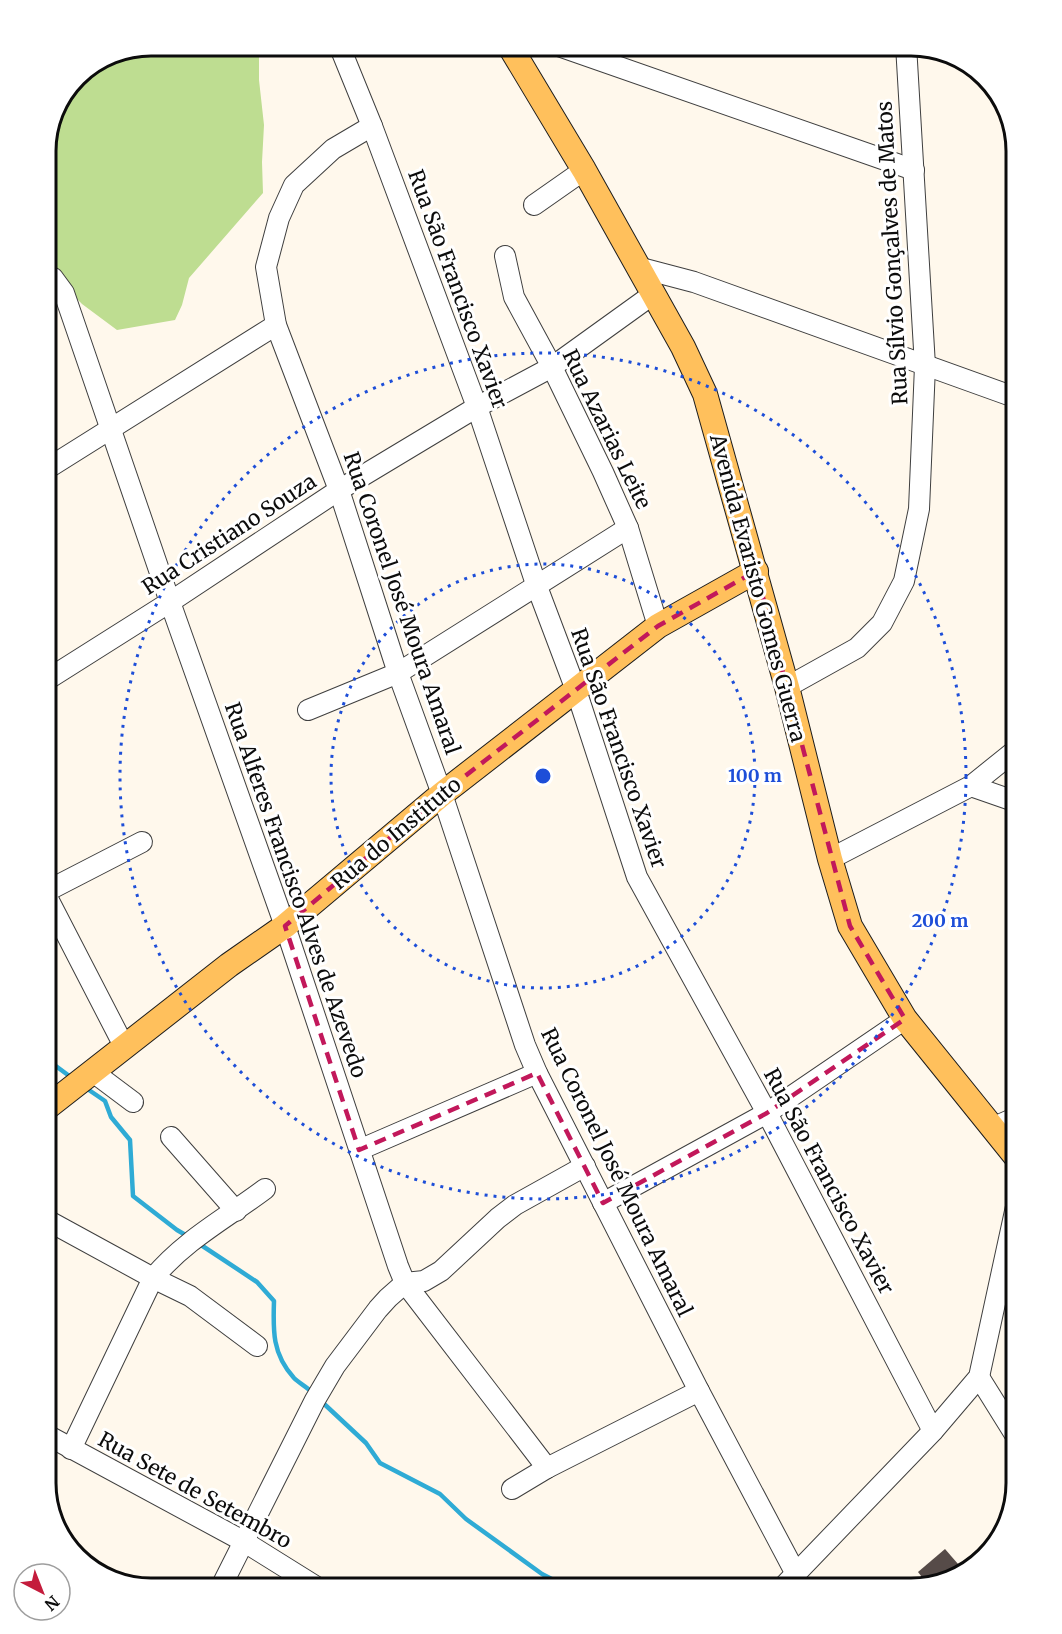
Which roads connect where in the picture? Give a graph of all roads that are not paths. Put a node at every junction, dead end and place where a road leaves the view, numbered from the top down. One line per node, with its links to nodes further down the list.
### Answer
1 (343, 56): 5 (street, Rua São Francisco Xavier)
2 (516, 56): 6 (main road, Avenida Evaristo Gomes Guerra)
3 (588, 56): 7 (street)
4 (907, 56): 7 (street, Rua Sílvio Gonçalves de Matos)
5 (372, 126): 13 (street, Rua Coronel José Moura Amaral); 17 (street, Rua São Francisco Xavier)
6 (584, 170): 8 (street); 10 (main road, Avenida Evaristo Gomes Guerra)
7 (914, 170): 14 (street, Rua Sílvio Gonçalves de Matos)
8 (534, 204)
9 (505, 256): 15 (street, Rua Azarias Leite)
10 (637, 267): 12 (main road, Avenida Evaristo Gomes Guerra); 14 (street)
11 (56, 282): 18 (street, Rua Alferes Francisco Alves de Azevedo)
12 (652, 295): 15 (street, Rua Cristiano Souza); 22 (main road, Avenida Evaristo Gomes Guerra)
13 (276, 326): 18 (street); 20 (street, Rua Coronel José Moura Amaral)
14 (925, 366): 16 (street); 28 (street, Rua Sílvio Gonçalves de Matos)
15 (552, 368): 17 (street, Rua Cristiano Souza); 21 (street, Rua Azarias Leite)
16 (1006, 394)
17 (477, 407): 20 (street, Rua Cristiano Souza); 23 (street, Rua São Francisco Xavier)
18 (111, 427): 19 (street); 24 (street, Rua Alferes Francisco Alves de Azevedo)
19 (56, 463)
20 (339, 490): 24 (street, Rua Cristiano Souza); 26 (street, Rua Coronel José Moura Amaral)
21 (628, 528): 23 (street); 25 (street, Rua Azarias Leite)
22 (756, 571): 25 (main road, Rua do Instituto); 28 (main road, Avenida Evaristo Gomes Guerra)
23 (536, 584): 26 (street); 29 (street, Rua São Francisco Xavier)
24 (170, 602): 27 (street, Rua Cristiano Souza); 39 (street, Rua Alferes Francisco Alves de Azevedo)
25 (658, 626): 29 (main road, Rua do Instituto)
26 (398, 673): 30 (street); 33 (street, Rua Coronel José Moura Amaral)
27 (56, 674)
28 (787, 687): 36 (main road, Avenida Evaristo Gomes Guerra)
29 (576, 690): 33 (main road, Rua do Instituto); 46 (street, Rua São Francisco Xavier)
30 (308, 710)
31 (1006, 758): 32 (street)
32 (971, 786): 34 (street); 36 (street)
33 (442, 794): 39 (main road, Rua do Instituto); 43 (street, Rua Coronel José Moura Amaral)
34 (1006, 798)
35 (142, 842): 37 (street)
36 (830, 859): 40 (main road, Avenida Evaristo Gomes Guerra)
37 (56, 887)
38 (56, 914): 41 (street)
39 (285, 926): 41 (main road, Rua do Instituto); 51 (street, Rua Alferes Francisco Alves de Azevedo)
40 (904, 1018): 46 (street); 48 (main road, Avenida Evaristo Gomes Guerra)
41 (125, 1048): 42 (main road, Rua do Instituto)
42 (93, 1072): 44 (main road, Rua do Instituto); 45 (street)
43 (537, 1073): 51 (street); 52 (street, Rua Coronel José Moura Amaral)
44 (56, 1101)
45 (133, 1102)
46 (767, 1113): 54 (street); 64 (street, Rua São Francisco Xavier)
47 (1006, 1122): 48 (street)
48 (992, 1128): 50 (main road, Avenida Evaristo Gomes Guerra)
49 (171, 1137): 55 (street)
50 (1006, 1145)
51 (359, 1150): 59 (street, Rua Alferes Francisco Alves de Azevedo)
52 (585, 1166): 54 (street, Rua Coronel José Moura Amaral); 59 (street)
53 (265, 1189): 55 (street)
54 (603, 1203): 62 (street, Rua Coronel José Moura Amaral)
55 (236, 1211): 58 (street)
56 (56, 1225): 58 (street)
57 (1006, 1253): 61 (street)
58 (153, 1278): 60 (street); 66 (street)
59 (405, 1283): 67 (street, Rua Alferes Francisco Alves de Azevedo); 69 (street)
60 (257, 1346)
61 (979, 1377): 63 (street); 64 (street)
62 (699, 1391): 67 (street); 70 (street, Rua Coronel José Moura Amaral)
63 (1006, 1420)
64 (933, 1431): 70 (street)
65 (56, 1440): 66 (street, Rua Sete de Setembro)
66 (71, 1449): 69 (street, Rua Sete de Setembro)
67 (547, 1468): 68 (street)
68 (512, 1489)
69 (243, 1541): 71 (street); 72 (street, Rua Sete de Setembro)
70 (796, 1574): 73 (street)
71 (225, 1578)
72 (302, 1578)
73 (792, 1578)

